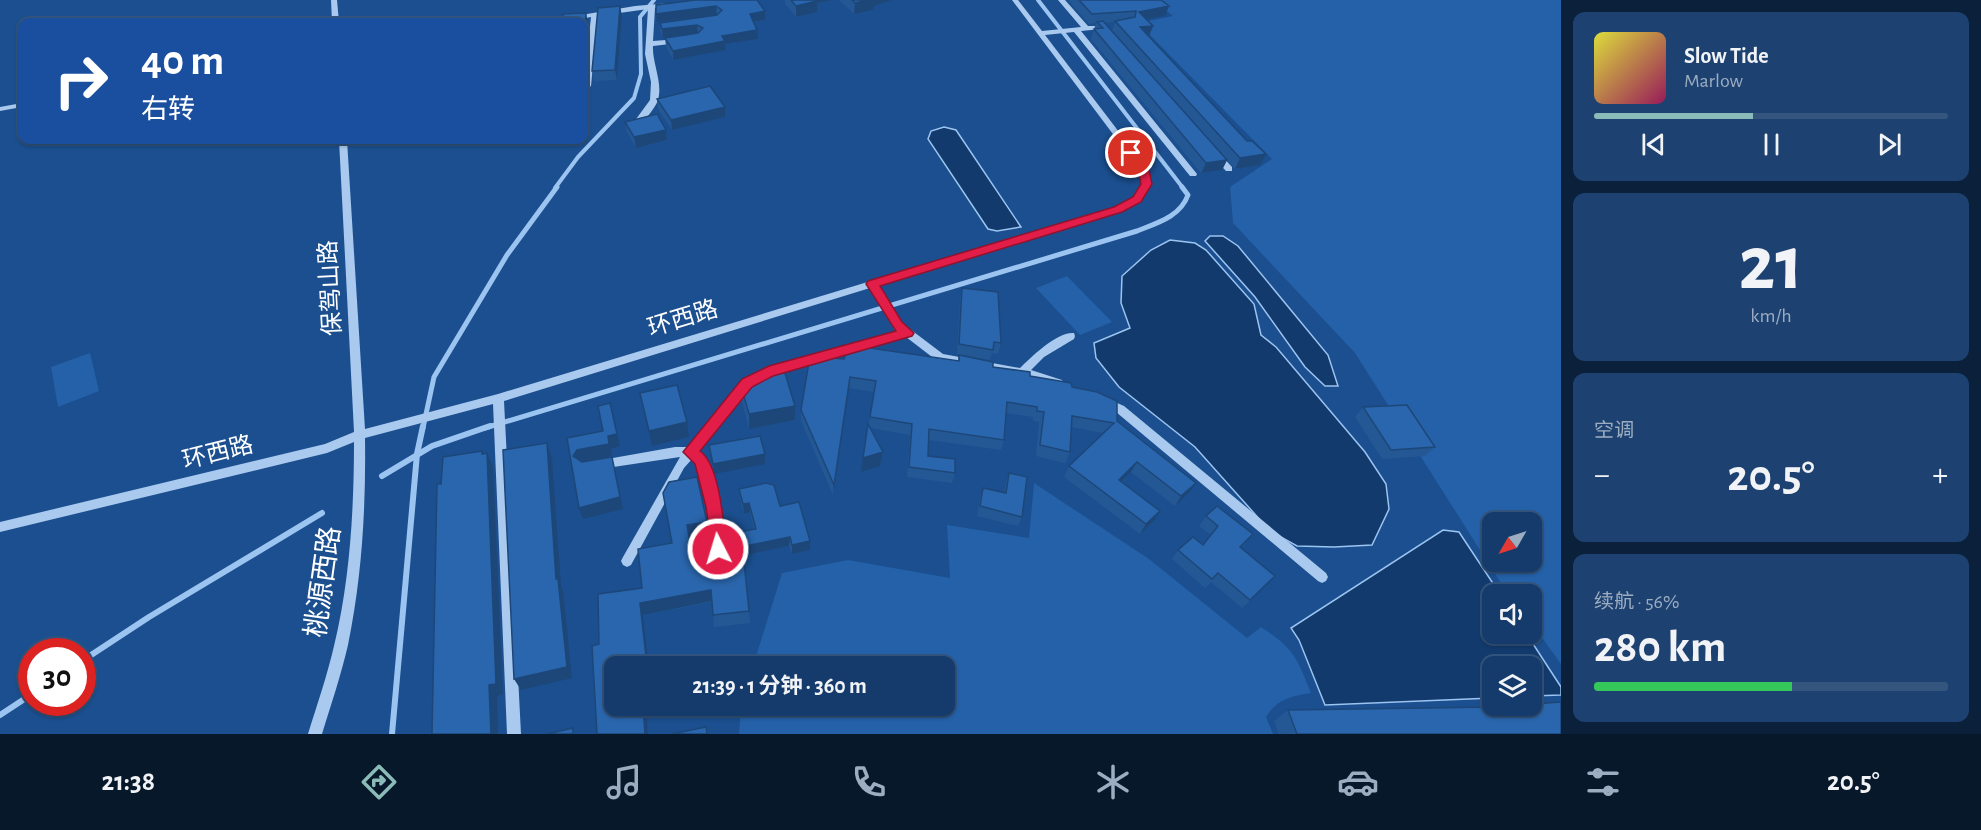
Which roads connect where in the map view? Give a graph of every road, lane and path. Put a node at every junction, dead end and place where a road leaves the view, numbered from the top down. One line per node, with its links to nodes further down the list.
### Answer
1 (334, 0): 9 (street)
2 (642, 0): 7 (street)
3 (1015, 0): 15 (street, 环西路)
4 (1061, 0): 13 (street)
5 (675, 5): 6 (street)
6 (652, 6): 7 (street); 12 (street)
7 (635, 8): 8 (street)
8 (595, 15): 10 (street); 19 (street)
9 (336, 18)
10 (575, 18)
11 (661, 26): 12 (street)
12 (650, 28): 18 (street)
13 (1086, 28): 14 (street); 16 (street)
14 (1073, 30): 15 (street); 26 (street)
15 (1040, 33): 27 (street, 环西路)
16 (1111, 36)
17 (688, 39): 18 (street)
18 (650, 44): 22 (street)
19 (588, 77)
20 (18, 106): 21 (street)
21 (0, 109)
22 (635, 126)
23 (344, 144): 34 (street, 保驾山路)
24 (1213, 152): 25 (street)
25 (1229, 169)
26 (1193, 174)
27 (872, 284): 28 (street); 32 (street, 环西路)
28 (902, 329): 30 (street); 35 (street)
29 (1070, 336): 30 (street)
30 (1022, 372): 31 (street)
31 (1069, 386)
32 (498, 398): 34 (street, 环西路); 42 (street)
33 (1099, 398): 40 (street)
34 (358, 435): 37 (street, 环西路); 41 (street, 桃源西路)
35 (690, 452): 36 (street); 38 (street); 39 (street)
36 (585, 467)
37 (0, 527)
38 (627, 561)
39 (711, 574)
40 (1322, 577)
41 (315, 734)
42 (514, 734)

